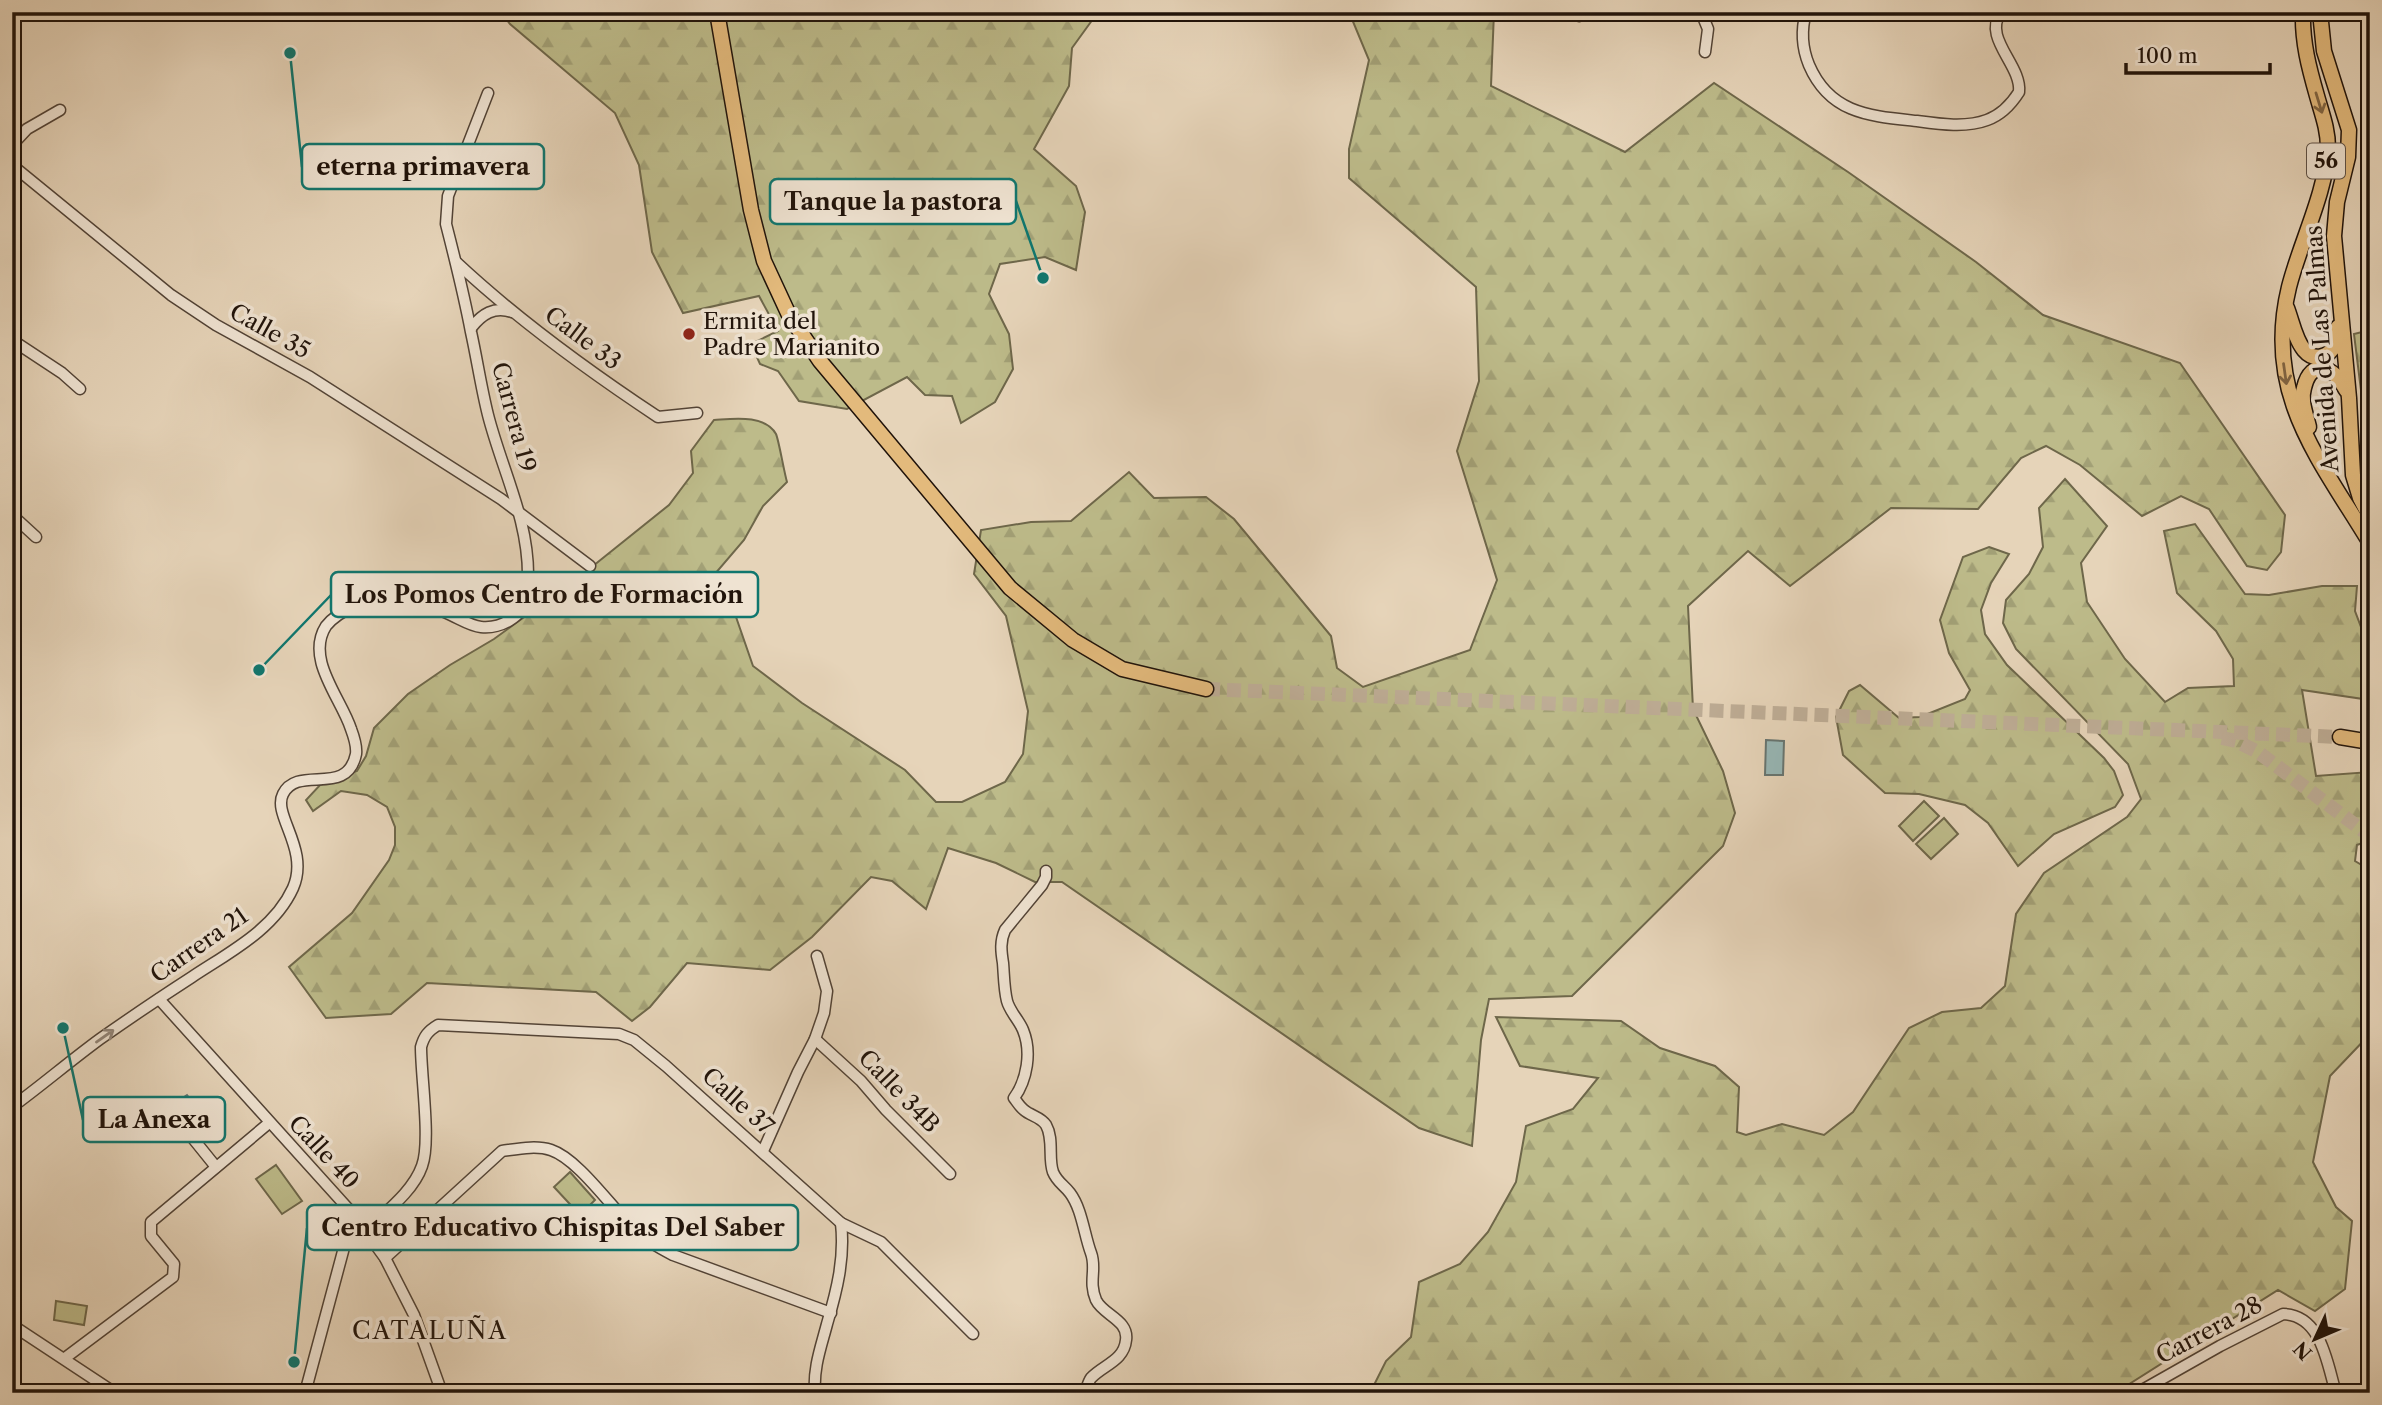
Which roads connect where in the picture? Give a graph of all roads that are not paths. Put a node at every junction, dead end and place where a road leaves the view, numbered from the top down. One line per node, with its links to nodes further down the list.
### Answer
1 (717, 12): 28 (main road)
2 (1701, 12): 7 (street)
3 (1806, 12): 4 (street)
4 (2001, 12)
5 (2302, 12): 14 (main road, Avenida de Las Palmas / 56, one-way to 14)
6 (2320, 12): 13 (main road, Avenida de Las Palmas / 56)
7 (1705, 52)
8 (488, 93): 12 (street, Carrera 19)
9 (60, 110): 10 (street)
10 (12, 145)
11 (12, 165): 23 (street, Calle 35)
12 (456, 262): 15 (street, Calle 33); 16 (street, Carrera 19)
13 (2341, 305): 14 (main road); 19 (main road, Avenida de Las Palmas / 56)
14 (2286, 307): 21 (main road, Avenida de Las Palmas / 56, one-way to 21)
15 (515, 313): 16 (street); 20 (street, Calle 33)
16 (471, 328): 23 (street, Carrera 19)
17 (12, 340): 18 (street)
18 (80, 389)
19 (2349, 398): 21 (main road); 24 (main road, Avenida de Las Palmas / 56)
20 (697, 413)
21 (2316, 454): 26 (main road, Avenida de Las Palmas / 56)
22 (12, 515): 25 (street)
23 (520, 515): 27 (street, Calle 35); 33 (street, Carrera 21)
24 (2370, 517)
25 (36, 537)
26 (2368, 540)
27 (590, 566)
28 (1206, 690)
29 (2367, 736): 30 (main road)
30 (2340, 737)
31 (1046, 871): 53 (street)
32 (817, 956): 34 (street)
33 (159, 999): 35 (street, Carrera 21, one-way to 33); 36 (street, Calle 40)
34 (816, 1039): 38 (street); 40 (street, Calle 34B)
35 (12, 1107)
36 (269, 1123): 39 (street); 41 (street, Calle 40)
37 (191, 1136): 39 (street)
38 (763, 1151): 42 (street, Calle 37); 43 (street, Calle 37)
39 (216, 1167): 48 (street)
40 (950, 1174)
41 (353, 1214): 43 (street, Calle 40); 50 (street)
42 (841, 1223): 45 (street); 47 (street, Calle 37)
43 (365, 1232): 44 (street, Calle 40)
44 (385, 1258): 45 (street); 51 (street, Calle 40)
45 (831, 1313): 52 (street)
46 (12, 1325): 48 (street)
47 (973, 1334)
48 (65, 1358): 49 (street)
49 (115, 1393)
50 (305, 1393)
51 (442, 1393)
52 (815, 1393)
53 (1085, 1393)
54 (2137, 1393): 55 (street, Carrera 28)
55 (2336, 1393)

